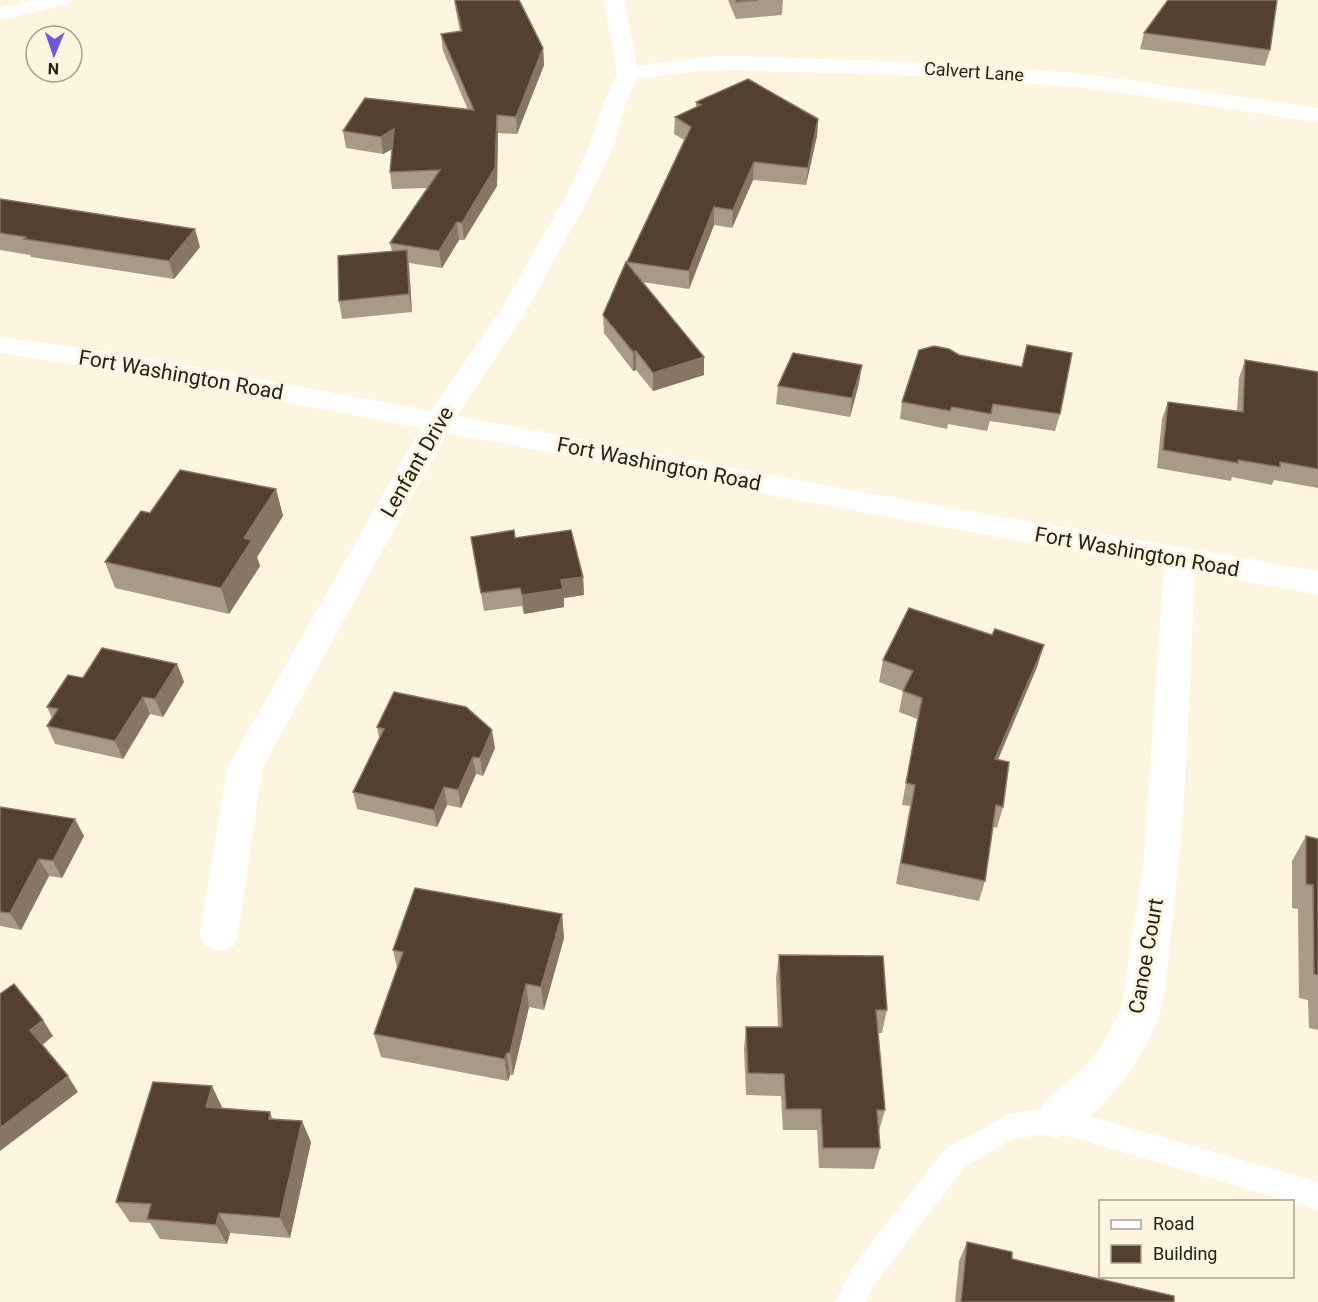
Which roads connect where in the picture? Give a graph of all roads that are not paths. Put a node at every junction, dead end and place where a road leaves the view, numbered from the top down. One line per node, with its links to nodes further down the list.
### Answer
1 (62, 0): 3 (street)
2 (614, 0): 4 (street)
3 (0, 14)
4 (628, 74): 5 (street, Calvert Lane); 7 (street, Lenfant Drive)
5 (1318, 115)
6 (0, 345): 7 (street, Fort Washington Road)
7 (438, 423): 8 (street, Fort Washington Road); 10 (street, Lenfant Drive)
8 (1180, 560): 9 (street, Fort Washington Road); 11 (street, Canoe Court)
9 (1318, 583)
10 (219, 934)
11 (1055, 1119): 12 (lane); 13 (lane)
12 (1318, 1196)
13 (849, 1302)

